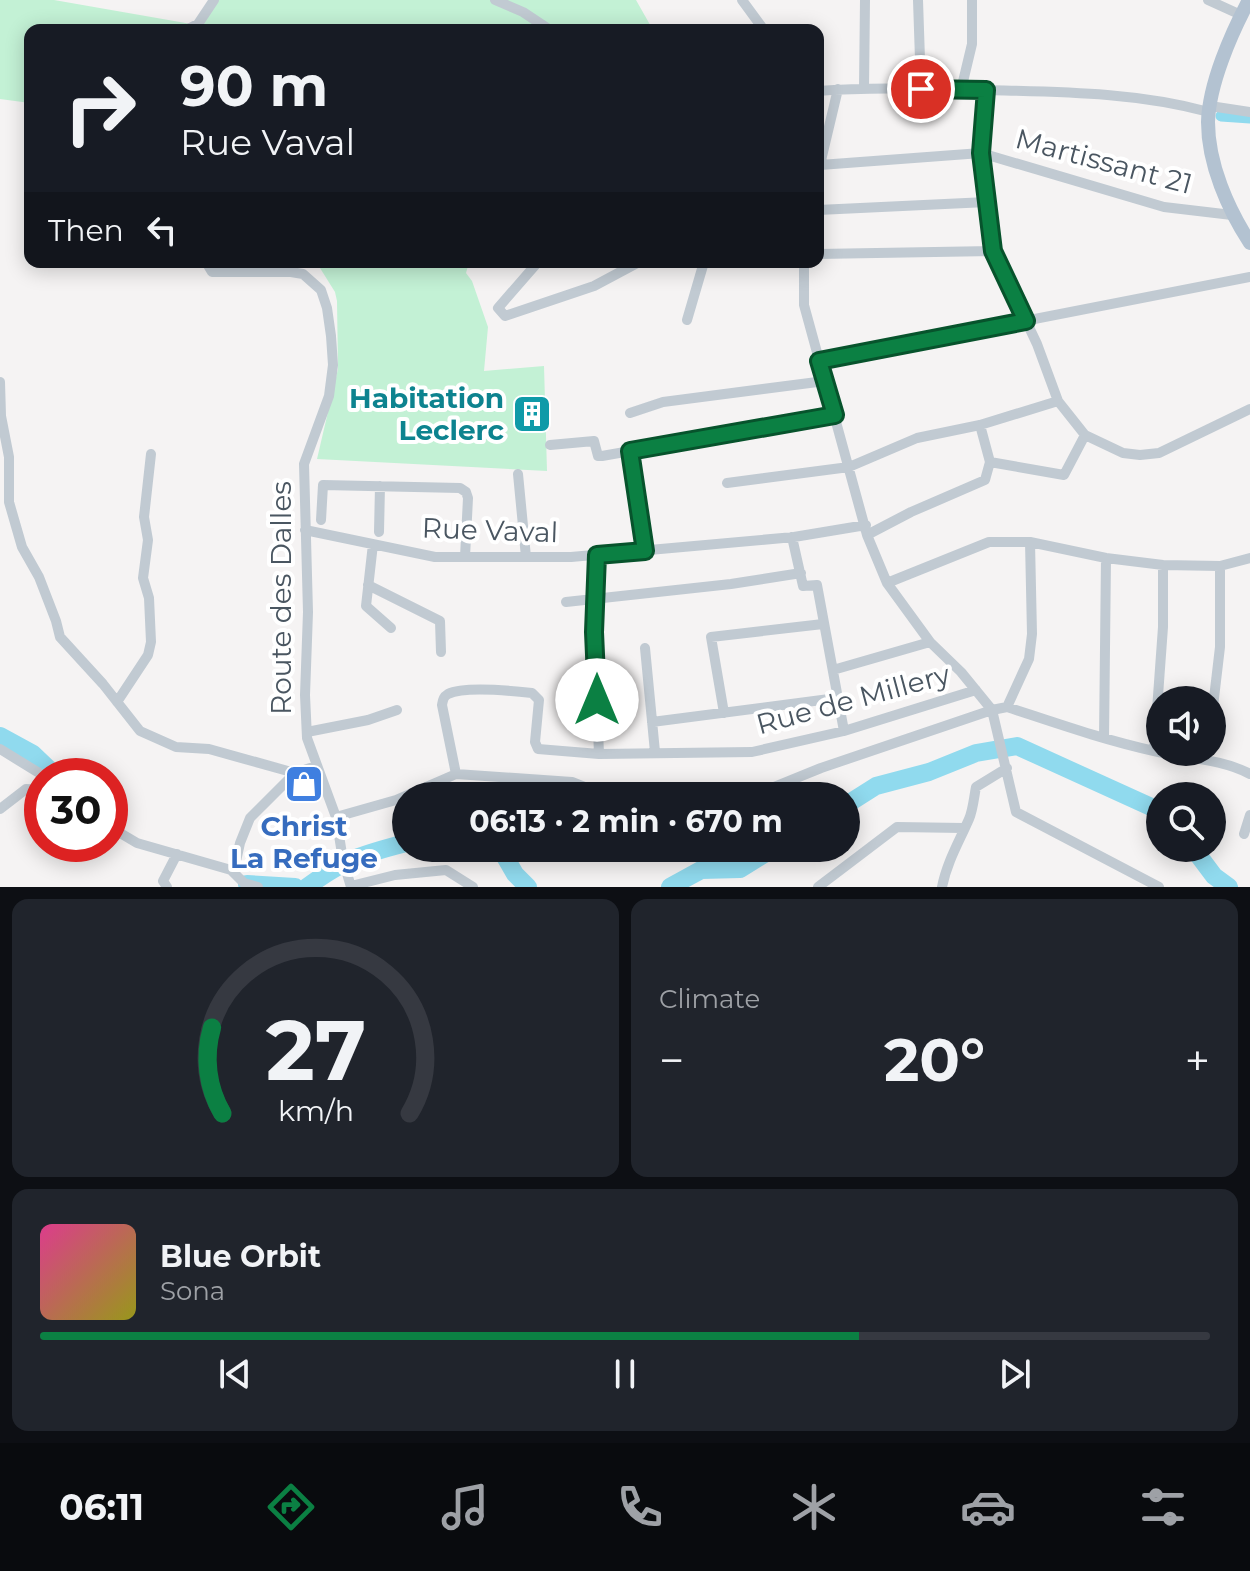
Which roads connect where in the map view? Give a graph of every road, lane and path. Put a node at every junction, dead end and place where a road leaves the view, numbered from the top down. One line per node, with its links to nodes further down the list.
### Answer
1 (214, 0): 10 (street)
2 (495, 0): 11 (street)
3 (742, 0): 12 (street)
4 (865, 0): 13 (street)
5 (918, 0): 15 (street)
6 (972, 0): 17 (street)
7 (1208, 0): 9 (street)
8 (1249, 0): 9 (main road)
9 (1241, 15): 19 (main road)
10 (198, 24)
11 (541, 24)
12 (760, 24)
13 (864, 88): 14 (street); 15 (street)
14 (838, 89): 16 (street); 21 (street)
15 (921, 89): 17 (street)
16 (824, 90)
17 (961, 90): 18 (street)
18 (986, 90): 19 (street); 22 (street)
19 (1210, 109): 20 (street); 26 (main road)
20 (1250, 112)
21 (824, 148)
22 (981, 153): 23 (street, Martissant 21); 24 (street); 26 (street, Martissant 21)
23 (824, 169)
24 (987, 202): 25 (street); 28 (street)
25 (824, 210)
26 (1232, 215): 27 (main road)
27 (1250, 243)
28 (993, 251): 29 (street); 37 (street)
29 (824, 254)
30 (210, 268): 56 (street, Route des Dalles)
31 (533, 268): 32 (street)
32 (628, 268)
33 (702, 268): 36 (street)
34 (804, 268): 38 (street)
35 (1250, 277): 37 (street)
36 (687, 320)
37 (1026, 321): 38 (street); 41 (street)
38 (819, 361): 39 (street)
39 (825, 381): 43 (street); 44 (street)
40 (0, 382): 85 (street)
41 (1058, 401): 45 (street); 46 (street)
42 (1250, 409): 46 (street)
43 (630, 413)
44 (835, 415): 48 (street); 51 (street)
45 (980, 425): 50 (street); 51 (street)
46 (1085, 435): 50 (street)
47 (550, 445): 48 (street)
48 (630, 451): 62 (street)
49 (151, 454): 85 (street)
50 (990, 462): 57 (street, Rue Vaval)
51 (849, 467): 53 (street); 57 (street)
52 (518, 474): 65 (street)
53 (727, 483)
54 (380, 486): 55 (street); 58 (street); 64 (street)
55 (321, 520)
56 (305, 530): 61 (street, Rue Vaval); 92 (street, Route des Dalles)
57 (866, 530): 59 (street, Rue Vaval); 71 (street)
58 (379, 532)
59 (792, 537): 62 (street, Rue Vaval); 70 (street)
60 (1030, 542): 66 (street); 71 (street); 86 (street)
61 (373, 544): 64 (street, Rue Vaval); 72 (street)
62 (645, 551): 63 (street, Rue Vaval)
63 (597, 555): 65 (street, Rue Vaval); 73 (street)
64 (465, 557): 65 (street, Rue Vaval)
65 (526, 557)
66 (1106, 558): 68 (street); 93 (street)
67 (1250, 558): 69 (street)
68 (1163, 565): 69 (street); 81 (street)
69 (1220, 566): 82 (street)
70 (801, 573): 73 (street); 75 (street)
71 (887, 583): 77 (street)
72 (368, 585): 76 (street); 79 (street)
73 (596, 599): 74 (street); 97 (street)
74 (566, 602)
75 (823, 624): 80 (street); 89 (street)
76 (391, 628)
77 (930, 642): 80 (street); 83 (street)
78 (645, 648): 90 (street)
79 (441, 652)
80 (833, 670): 84 (street)
81 (1159, 686)
82 (1215, 686)
83 (976, 690): 88 (street); 91 (street, Rue de Millery)
84 (837, 698): 89 (street); 91 (street)
85 (117, 702): 102 (street)
86 (1007, 707): 88 (street); 93 (street)
87 (397, 710): 92 (street)
88 (992, 710): 101 (street); 106 (street)
89 (724, 713): 90 (street)
90 (652, 722): 96 (street)
91 (844, 731): 96 (street, Rue de Millery)
92 (307, 732): 100 (street, Route des Dalles)
93 (1104, 738): 95 (street)
94 (0, 749): 98 (street)
95 (1146, 749)
96 (655, 752): 97 (street, Rue de Millery)
97 (599, 754): 103 (street, Rue de Millery)
98 (24, 764)
99 (1226, 764): 104 (street)
100 (316, 766): 102 (street); 110 (street, Route des Dalles)
101 (1007, 768): 111 (street); 122 (street)
102 (295, 773): 115 (street)
103 (456, 774): 105 (street); 110 (street)
104 (1250, 774)
105 (572, 782)
106 (786, 782)
107 (24, 791): 108 (street)
108 (0, 809)
109 (1250, 815): 112 (street)
110 (336, 817): 116 (street, Route des Dalles)
111 (963, 828): 120 (street); 121 (street)
112 (1244, 834)
113 (128, 838): 114 (street)
114 (177, 854): 115 (street); 117 (street)
115 (231, 870): 118 (street)
116 (351, 886): 119 (street)
117 (167, 887)
118 (258, 887)
119 (473, 887)
120 (818, 887)
121 (942, 887)
122 (1159, 887)

